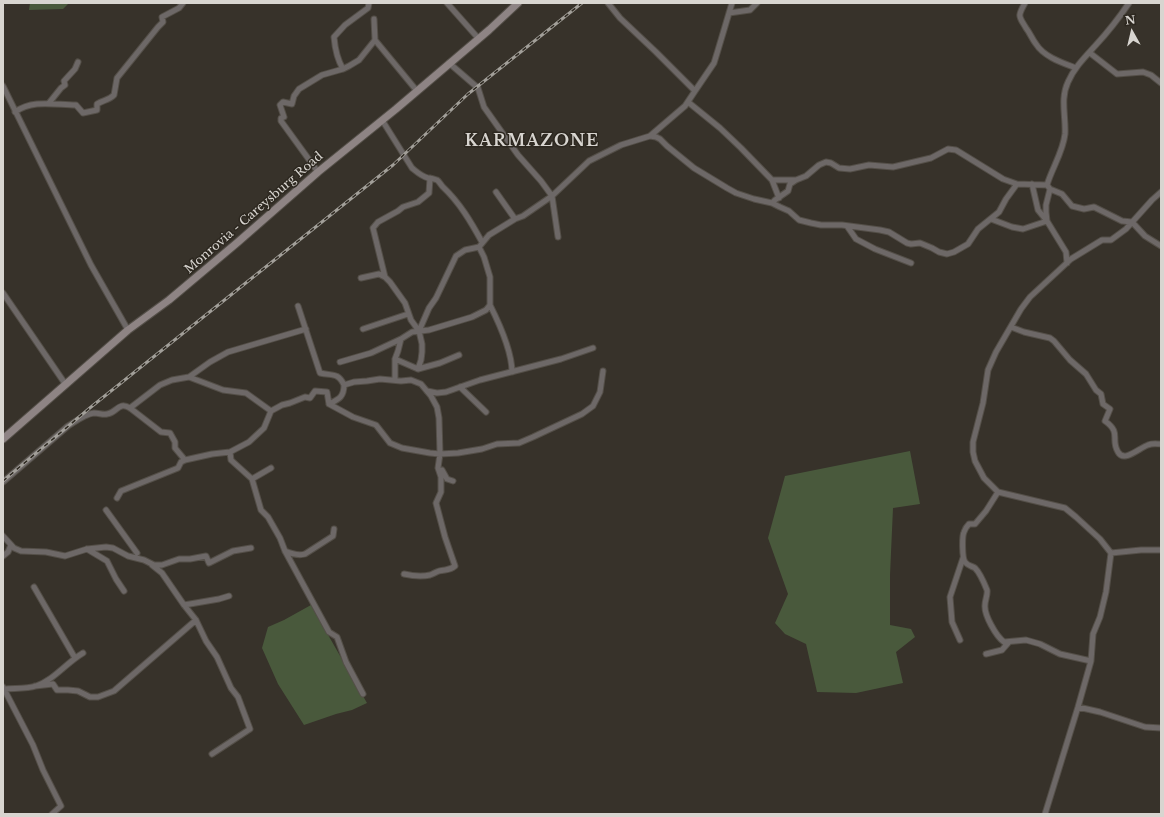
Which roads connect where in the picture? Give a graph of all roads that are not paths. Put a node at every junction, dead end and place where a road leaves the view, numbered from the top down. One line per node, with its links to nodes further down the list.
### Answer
1 (183, 3): 24 (street)
2 (369, 3): 18 (street)
3 (446, 3): 12 (street)
4 (518, 3): 12 (main road, Monrovia - Careysburg Road)
5 (608, 3): 22 (street)
6 (732, 3): 10 (street)
7 (756, 3): 10 (street)
8 (1025, 3): 17 (street)
9 (1130, 3): 14 (street)
10 (729, 13): 22 (street)
11 (374, 19): 13 (street)
12 (478, 38): 16 (main road, Monrovia - Careysburg Road)
13 (376, 40): 18 (street); 21 (street)
14 (1090, 53): 17 (street); 19 (street)
15 (78, 62): 24 (street)
16 (449, 64): 21 (main road, Monrovia - Careysburg Road); 37 (street)
17 (1076, 68): 34 (street)
18 (343, 70): 28 (street)
19 (1161, 83)
20 (3, 86): 25 (street)
21 (417, 91): 26 (main road, Monrovia - Careysburg Road)
22 (695, 91): 23 (street)
23 (688, 102): 27 (street); 30 (street)
24 (49, 104): 25 (street)
25 (15, 112): 60 (street)
26 (382, 120): 28 (main road, Monrovia - Careysburg Road); 29 (street)
27 (650, 136): 37 (street); 39 (street)
28 (318, 172): 60 (main road, Monrovia - Careysburg Road)
29 (430, 178): 46 (street); 51 (street)
30 (772, 180): 31 (street); 38 (street)
31 (796, 180): 32 (street); 38 (street)
32 (1017, 184): 33 (street); 41 (street)
33 (1032, 184): 34 (street); 42 (street)
34 (1048, 187): 42 (street); 43 (street)
35 (496, 192): 40 (street)
36 (1161, 192): 43 (street)
37 (552, 196): 40 (street); 45 (street)
38 (779, 198): 39 (street)
39 (772, 203): 44 (street)
40 (515, 219): 46 (street)
41 (991, 219): 42 (street); 44 (street)
42 (1048, 221): 50 (street)
43 (1132, 222): 47 (street); 50 (street)
44 (847, 226): 49 (street)
45 (558, 237)
46 (482, 242): 48 (street)
47 (1161, 246)
48 (479, 247): 54 (street); 61 (street)
49 (911, 263)
50 (1067, 263): 57 (street)
51 (385, 277): 52 (street); 56 (street)
52 (361, 278)
53 (3, 293): 72 (street)
54 (490, 305): 61 (street); 68 (street)
55 (298, 306): 58 (street)
56 (408, 314): 59 (street); 61 (street)
57 (1011, 326): 81 (street); 90 (street)
58 (306, 329): 70 (street); 73 (street)
59 (363, 329)
60 (128, 330): 72 (main road, Monrovia - Careysburg Road)
61 (419, 331): 62 (street); 67 (street)
62 (401, 339): 65 (street); 66 (street)
63 (593, 348): 68 (street)
64 (459, 355): 67 (street)
65 (395, 358): 67 (street); 71 (street)
66 (340, 362)
67 (418, 369)
68 (512, 372): 74 (street)
69 (604, 372): 83 (street)
70 (189, 377): 77 (street); 78 (street)
71 (395, 380): 73 (street); 75 (street)
72 (66, 385): 80 (main road, Monrovia - Careysburg Road)
73 (344, 385): 76 (street)
74 (460, 387): 75 (street); 79 (street)
75 (426, 391): 83 (street)
76 (330, 404): 78 (street); 83 (street)
77 (130, 408): 84 (street); 89 (street)
78 (271, 411): 82 (street)
79 (486, 412)
80 (3, 439)
81 (1161, 444)
82 (230, 452): 84 (street); 87 (street)
83 (440, 454): 86 (street)
84 (185, 460): 91 (street)
85 (271, 468): 87 (street)
86 (438, 468): 88 (street); 105 (street)
87 (252, 479): 99 (street)
88 (453, 481)
89 (3, 482)
90 (998, 492): 101 (street); 103 (street)
91 (117, 498)
92 (106, 510): 100 (street)
93 (334, 529): 99 (street)
94 (3, 536): 95 (street)
95 (11, 545): 97 (street); 102 (street)
96 (251, 548): 104 (street)
97 (87, 549): 104 (street); 107 (street)
98 (1161, 550): 101 (street)
99 (285, 552): 119 (street)
100 (137, 553)
101 (1111, 553): 116 (street)
102 (3, 556)
103 (963, 558): 111 (street); 112 (street)
104 (150, 563): 109 (street)
105 (404, 574)
106 (34, 587): 115 (street)
107 (124, 590)
108 (229, 596): 109 (street)
109 (184, 605): 110 (street)
110 (196, 620): 117 (street); 122 (street)
111 (960, 640)
112 (1009, 642): 114 (street); 116 (street)
113 (83, 654): 115 (street)
114 (986, 654)
115 (75, 658): 117 (street)
116 (1091, 661): 120 (street)
117 (35, 686): 118 (street)
118 (4, 688): 123 (street)
119 (363, 694)
120 (1078, 707): 121 (street); 124 (street)
121 (1161, 728)
122 (212, 754)
123 (52, 814)
124 (1045, 814)

